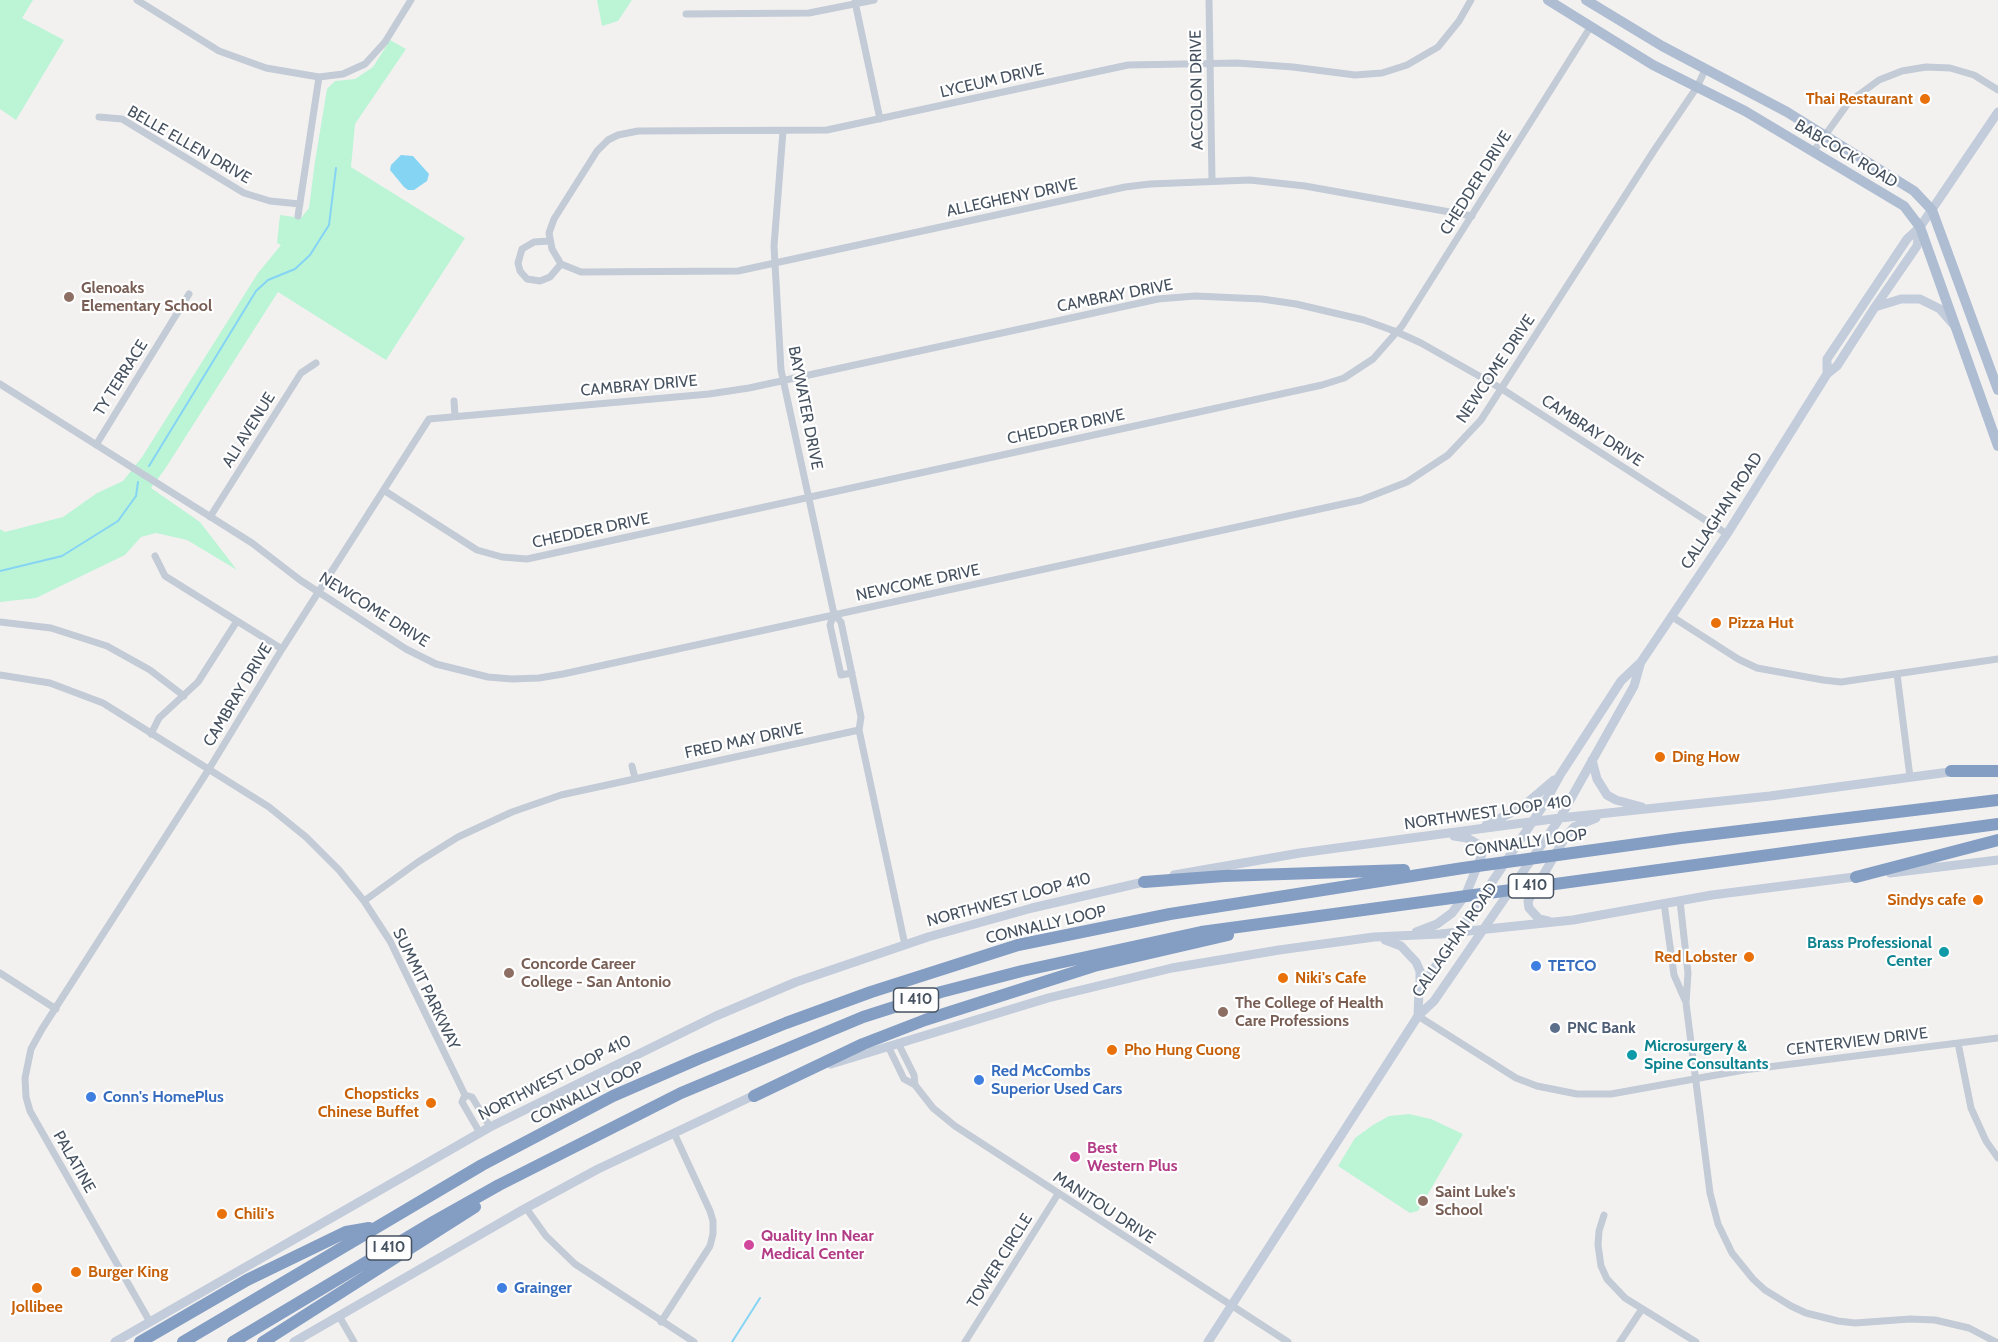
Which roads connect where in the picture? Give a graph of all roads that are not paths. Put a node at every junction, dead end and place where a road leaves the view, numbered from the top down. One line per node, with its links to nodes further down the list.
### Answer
1 (137, 0): 13 (street)
2 (411, 0): 13 (street)
3 (874, 0): 8 (street)
4 (1209, 0): 11 (street, ACCOLON DRIVE)
5 (1471, 0): 11 (street, LYCEUM DRIVE)
6 (1548, 0): 10 (main road, BABCOCK ROAD)
7 (1586, 0): 12 (main road, BABCOCK ROAD)
8 (855, 2): 9 (street); 18 (street)
9 (686, 14)
10 (1591, 26): 14 (main road, BABCOCK ROAD); 26 (street, CHEDDER DRIVE)
11 (1210, 64): 18 (street, LYCEUM DRIVE); 22 (street, ACCOLON DRIVE)
12 (1705, 70): 14 (street, NEWCOME DRIVE); 20 (main road, BABCOCK ROAD)
13 (319, 77): 23 (street)
14 (1697, 87): 21 (main road, BABCOCK ROAD); 39 (street, NEWCOME DRIVE)
15 (1998, 90): 20 (street)
16 (1998, 112): 24 (main road, CALLAGHAN ROAD)
17 (99, 117): 23 (street, BELLE ELLEN DRIVE)
18 (880, 119): 19 (street, LYCEUM DRIVE)
19 (783, 131): 28 (street, LYCEUM DRIVE); 30 (street, BAYWATER DRIVE)
20 (1824, 135): 21 (street); 24 (main road, BABCOCK ROAD)
21 (1813, 152): 27 (main road, BABCOCK ROAD)
22 (1212, 180): 26 (street, ALLEGHENY DRIVE); 30 (street, ALLEGHENY DRIVE)
23 (300, 204): 25 (street)
24 (1932, 210): 27 (main road, CALLAGHAN ROAD); 40 (main road, BABCOCK ROAD)
25 (298, 216)
26 (1472, 216): 34 (street, CHEDDER DRIVE)
27 (1920, 227): 32 (main road, CALLAGHAN ROAD); 33 (main road, BABCOCK ROAD); 36 (main road, CALLAGHAN ROAD)
28 (549, 241): 29 (street); 29 (street)
29 (558, 261): 30 (street, ALLEGHENY DRIVE)
30 (775, 263): 37 (street, BAYWATER DRIVE)
31 (189, 294): 43 (street, TY TERRACE)
32 (1875, 307): 33 (main road); 36 (main road, CALLAGHAN ROAD)
33 (1955, 326): 44 (main road, BABCOCK ROAD)
34 (1397, 332): 37 (street, CAMBRAY DRIVE); 39 (street, CAMBRAY DRIVE); 46 (street, CHEDDER DRIVE)
35 (316, 363): 47 (street, ALI AVENUE)
36 (1827, 374): 48 (main road, CALLAGHAN ROAD)
37 (783, 381): 42 (street, CAMBRAY DRIVE); 46 (street, BAYWATER DRIVE)
38 (0, 384): 43 (street, NEWCOME DRIVE)
39 (1502, 389): 48 (street, CAMBRAY DRIVE); 51 (street, NEWCOME DRIVE)
40 (1998, 390)
41 (454, 401): 42 (street)
42 (455, 416): 45 (street, CAMBRAY DRIVE)
43 (96, 445): 47 (street, NEWCOME DRIVE)
44 (1998, 446)
45 (384, 491): 46 (street, CHEDDER DRIVE); 50 (street, CAMBRAY DRIVE)
46 (809, 496): 51 (street, BAYWATER DRIVE)
47 (210, 517): 50 (street, NEWCOME DRIVE)
48 (1726, 534): 52 (main road, CALLAGHAN ROAD)
49 (155, 556): 53 (street)
50 (319, 593): 51 (street, NEWCOME DRIVE); 55 (street, CAMBRAY DRIVE)
51 (834, 614): 58 (street, BAYWATER DRIVE); 59 (street, BAYWATER DRIVE)
52 (1671, 616): 57 (main road, CALLAGHAN ROAD); 61 (street)
53 (237, 621): 55 (street); 63 (street)
54 (0, 622): 63 (street)
55 (282, 649): 69 (street, CAMBRAY DRIVE)
56 (1998, 659): 61 (street)
57 (1641, 662): 66 (main road, CALLAGHAN ROAD); 72 (main road, CALLAGHAN ROAD)
58 (850, 663): 59 (street); 60 (street, BAYWATER DRIVE)
59 (839, 665): 60 (street, BAYWATER DRIVE)
60 (852, 673): 64 (street, BAYWATER DRIVE)
61 (1897, 674): 73 (street)
62 (0, 675): 65 (street, SUMMIT PARKWAY)
63 (184, 696): 65 (street)
64 (859, 730): 74 (street, FRED MAY DRIVE); 97 (street, BAYWATER DRIVE)
65 (151, 734): 69 (street, SUMMIT PARKWAY)
66 (1592, 760): 76 (main road); 78 (main road, CALLAGHAN ROAD)
67 (1998, 765): 70 (main road, NORTHWEST LOOP 410)
68 (632, 766): 74 (street)
69 (208, 769): 89 (street, SUMMIT PARKWAY); 101 (street, CAMBRAY DRIVE)
70 (1951, 771): 71 (highway); 73 (main road, NORTHWEST LOOP 410)
71 (1998, 771)
72 (1560, 774): 79 (main road, CALLAGHAN ROAD); 81 (main road)
73 (1910, 777): 76 (main road, NORTHWEST LOOP 410)
74 (635, 778): 89 (street, FRED MAY DRIVE)
75 (1998, 800): 85 (highway, CONNALLY LOOP / I 410)
76 (1650, 809): 77 (main road, NORTHWEST LOOP 410)
77 (1606, 813): 78 (main road, NORTHWEST LOOP 410); 92 (main road)
78 (1560, 818): 79 (main road, NORTHWEST LOOP 410); 93 (main road, CALLAGHAN ROAD)
79 (1532, 822): 81 (main road, NORTHWEST LOOP 410); 94 (main road, CALLAGHAN ROAD)
80 (1998, 824): 91 (highway, I 410)
81 (1473, 830): 82 (main road, NORTHWEST LOOP 410)
82 (1445, 834): 87 (main road, NORTHWEST LOOP 410); 95 (main road)
83 (1998, 840): 86 (highway)
84 (1998, 860): 86 (main road)
85 (1463, 868): 87 (highway); 119 (highway, CONNALLY LOOP / I 410)
86 (1856, 877): 88 (main road)
87 (1144, 882): 97 (main road, NORTHWEST LOOP 410)
88 (1680, 900): 90 (main road); 100 (street)
89 (364, 901): 109 (street, SUMMIT PARKWAY)
90 (1664, 903): 92 (main road); 100 (street)
91 (1308, 917): 110 (highway); 115 (highway, I 410)
92 (1573, 920): 93 (main road)
93 (1481, 930): 94 (main road); 102 (main road, CALLAGHAN ROAD)
94 (1457, 932): 95 (main road); 99 (main road, CALLAGHAN ROAD)
95 (1409, 936): 96 (main road)
96 (1374, 937): 99 (main road); 104 (main road)
97 (905, 945): 111 (main road, NORTHWEST LOOP 410)
98 (0, 973): 101 (street)
99 (1419, 991): 102 (main road, CALLAGHAN ROAD)
100 (1686, 1002): 107 (street)
101 (56, 1009): 123 (street, PALATINE)
102 (1418, 1016): 107 (street, CENTERVIEW DRIVE); 120 (main road, CALLAGHAN ROAD)
103 (1998, 1038): 105 (street, CENTERVIEW DRIVE)
104 (898, 1043): 106 (main road); 108 (street, MANITOU DRIVE)
105 (1958, 1043): 107 (street, CENTERVIEW DRIVE); 114 (street)
106 (888, 1046): 108 (street, MANITOU DRIVE); 110 (main road)
107 (1695, 1078): 138 (street)
108 (915, 1085): 116 (street, MANITOU DRIVE)
109 (465, 1095): 111 (street, SUMMIT PARKWAY); 112 (street, SUMMIT PARKWAY)
110 (754, 1095): 113 (main road)
111 (490, 1127): 112 (main road, NORTHWEST LOOP 410)
112 (480, 1133): 123 (main road, NORTHWEST LOOP 410)
113 (674, 1133): 117 (main road); 124 (street)
114 (1998, 1158)
115 (549, 1159): 128 (highway, I 410); 129 (highway)
116 (1058, 1194): 120 (street, MANITOU DRIVE); 133 (street, TOWER CIRCLE)
117 (526, 1208): 122 (main road); 124 (street)
118 (1604, 1215): 121 (street)
119 (379, 1226): 126 (highway); 127 (highway, CONNALLY LOOP / I 410)
120 (1231, 1306): 134 (main road, CALLAGHAN ROAD); 135 (street, MANITOU DRIVE)
121 (1641, 1309): 136 (street); 137 (street)
122 (339, 1316): 130 (main road); 131 (street)
123 (150, 1322): 125 (main road, NORTHWEST LOOP 410)
124 (661, 1322): 132 (street)
125 (115, 1342)
126 (140, 1342)
127 (183, 1342)
128 (232, 1342)
129 (264, 1342)
130 (294, 1342)
131 (354, 1342)
132 (694, 1342)
133 (965, 1342)
134 (1208, 1342)
135 (1288, 1342)
136 (1620, 1342)
137 (1696, 1342)
138 (1996, 1342)

